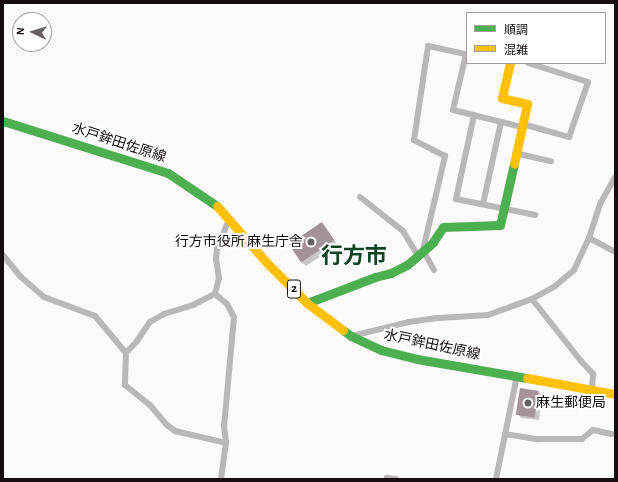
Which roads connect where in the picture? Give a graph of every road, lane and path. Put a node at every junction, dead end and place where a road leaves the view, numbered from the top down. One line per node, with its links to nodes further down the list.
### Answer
1 (466, 54): 19 (street)
2 (466, 58): 5 (street)
3 (510, 64): 8 (main road)
4 (531, 64): 8 (street)
5 (474, 115): 7 (street); 13 (street)
6 (3, 121): 16 (main road, 水戸鉾田佐原線 / 2)
7 (500, 122): 8 (street); 13 (street)
8 (521, 127): 9 (main road)
9 (515, 153): 10 (street); 14 (main road)
10 (551, 161)
11 (615, 177): 17 (street)
12 (360, 197): 19 (street)
13 (482, 204): 14 (street)
14 (503, 209): 15 (street); 19 (main road)
15 (535, 215)
16 (229, 220): 22 (street); 24 (main road, 水戸鉾田佐原線 / 2)
17 (589, 238): 18 (street); 23 (street)
18 (615, 252)
19 (421, 253): 21 (street); 24 (main road)
20 (3, 255): 26 (street)
21 (434, 270)
22 (215, 294): 26 (street); 32 (street)
23 (532, 299): 25 (street); 28 (street)
24 (307, 303): 25 (main road, 水戸鉾田佐原線 / 2)
25 (351, 336): 27 (main road, 水戸鉾田佐原線 / 2)
26 (126, 354): 32 (street)
27 (517, 376): 28 (main road, 水戸鉾田佐原線 / 2); 30 (street)
28 (592, 390): 29 (main road, 水戸鉾田佐原線 / 2)
29 (615, 394)
30 (505, 434): 31 (street); 36 (street)
31 (612, 434)
32 (226, 442): 33 (street)
33 (221, 479)
34 (387, 479): 35 (street)
35 (396, 479)
36 (496, 479)

